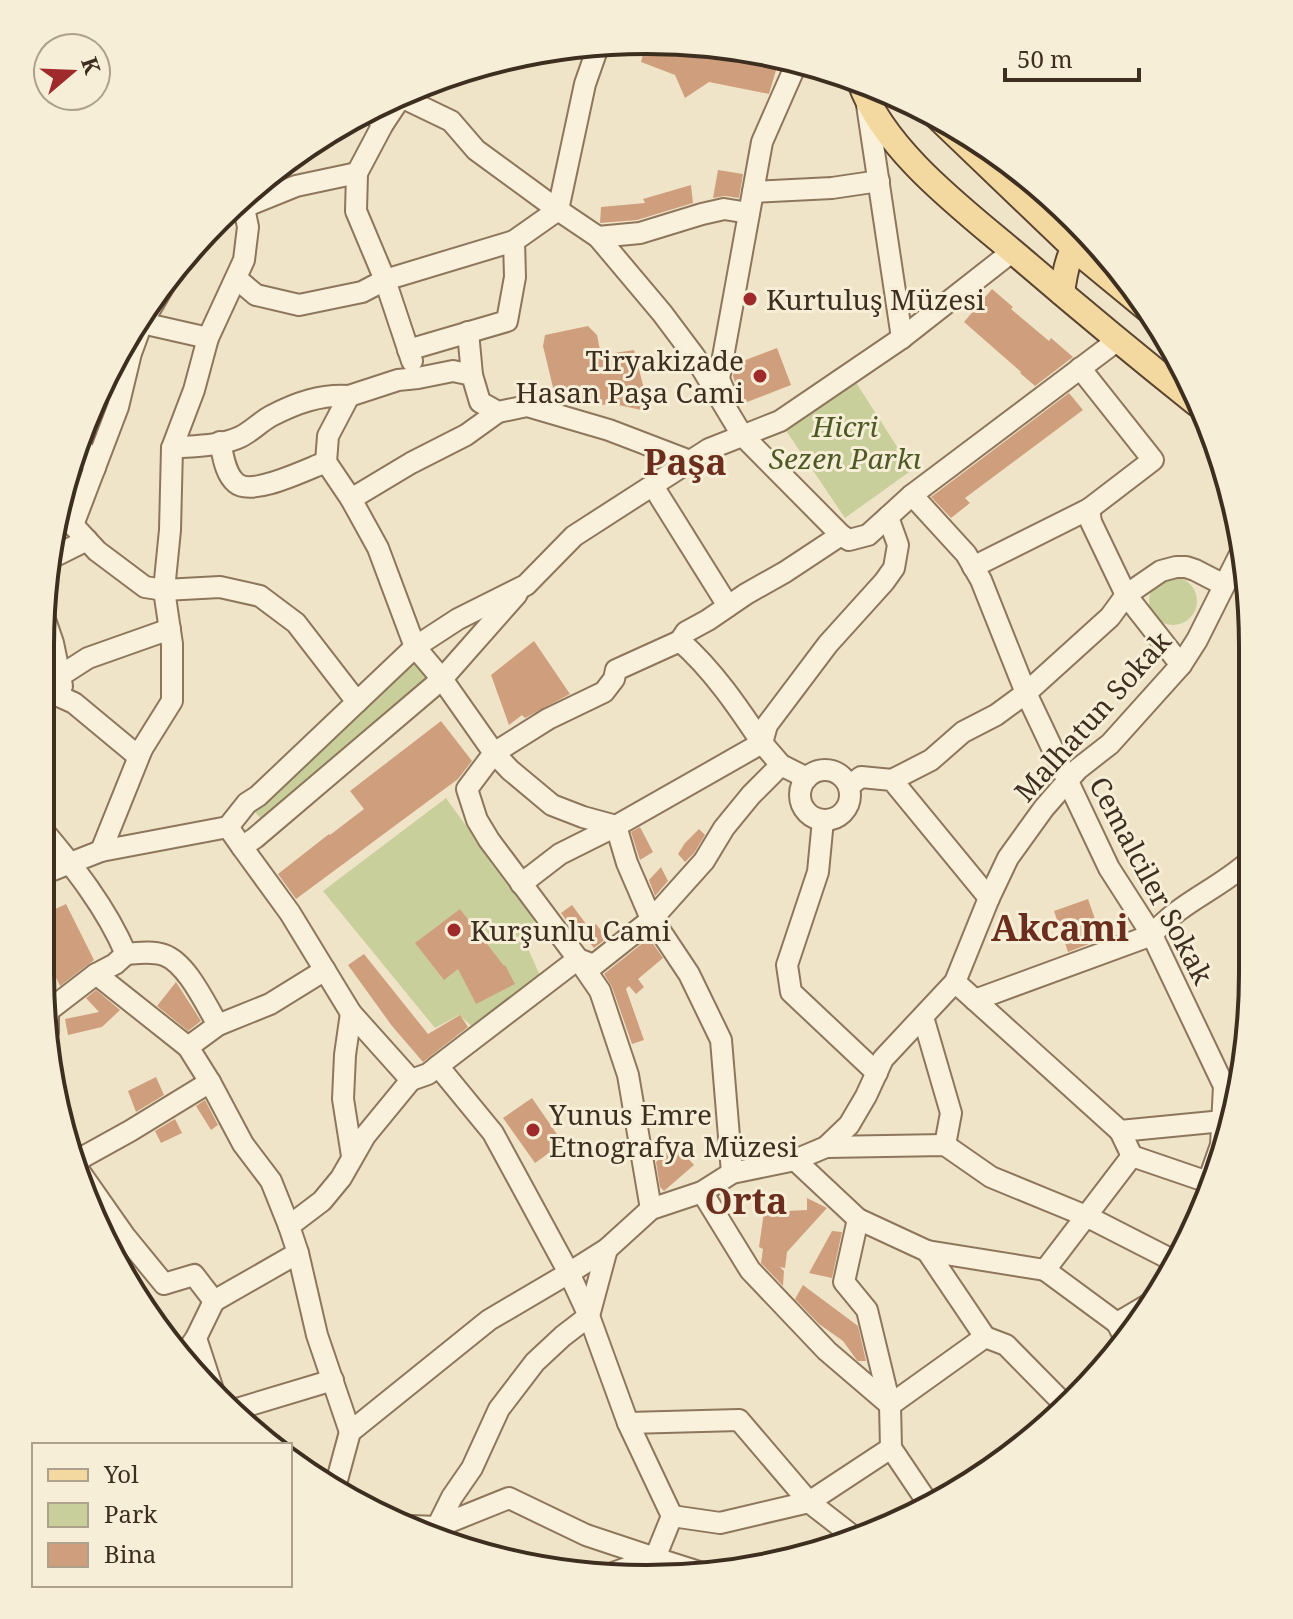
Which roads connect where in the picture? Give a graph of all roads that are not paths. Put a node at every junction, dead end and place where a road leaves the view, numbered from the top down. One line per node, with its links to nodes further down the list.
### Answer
1 (595, 56): 14 (street)
2 (793, 72): 10 (street)
3 (865, 96): 9 (street)
4 (867, 97): 21 (main road)
5 (414, 102): 14 (street)
6 (375, 120): 8 (street)
7 (974, 153): 12 (main road)
8 (357, 173): 11 (street); 24 (street)
9 (879, 181): 10 (street); 29 (street)
10 (753, 192): 16 (street)
11 (257, 200)
12 (1027, 204): 13 (main road); 17 (main road)
13 (1040, 204)
14 (558, 210): 18 (street); 20 (street)
15 (245, 211): 23 (street)
16 (749, 213): 18 (street); 39 (street)
17 (1069, 232)
18 (598, 237): 39 (street)
19 (1077, 240): 25 (main road)
20 (514, 241): 24 (street); 27 (street)
21 (1013, 251): 25 (main road); 29 (street)
22 (1110, 278): 25 (main road)
23 (237, 279): 24 (street); 28 (street)
24 (385, 280): 31 (street)
25 (1070, 300): 30 (main road)
26 (149, 325): 28 (street)
27 (468, 332): 31 (street); 34 (street)
28 (208, 338): 41 (street)
29 (902, 338): 39 (street)
30 (1118, 340): 32 (street); 36 (main road)
31 (408, 350): 35 (street)
32 (1080, 368): 47 (street); 49 (street)
33 (122, 371): 45 (street)
34 (472, 375): 35 (street); 38 (street)
35 (418, 378): 37 (street)
36 (1181, 391)
37 (349, 396): 40 (street); 44 (street)
38 (498, 412): 43 (street); 48 (street)
39 (742, 435): 43 (street); 53 (street)
40 (220, 442): 41 (street); 44 (street)
41 (172, 448): 60 (street)
42 (86, 454): 45 (street)
43 (690, 461): 46 (street)
44 (326, 462): 48 (street)
45 (95, 468): 50 (street)
46 (653, 486): 58 (street); 62 (street)
47 (912, 495): 51 (street); 57 (street, Cemalciler Sokak)
48 (351, 499): 65 (street)
49 (1089, 509): 57 (street); 61 (street)
50 (69, 515)
51 (888, 517): 53 (street); 74 (street)
52 (68, 519): 54 (street)
53 (845, 537): 62 (street)
54 (87, 540): 55 (street); 60 (street)
55 (62, 553)
56 (1234, 566): 59 (street, Malhatun Sokak)
57 (973, 567): 70 (street, Cemalciler Sokak)
58 (526, 585): 65 (street); 69 (street)
59 (1224, 585): 61 (street); 67 (street, Malhatun Sokak)
60 (164, 590): 63 (street); 73 (street)
61 (1126, 595): 67 (street); 70 (street)
62 (728, 606): 64 (street)
63 (170, 629): 68 (street); 75 (street)
64 (680, 641): 74 (street); 76 (street)
65 (415, 647): 69 (street); 73 (street)
66 (54, 648): 68 (street)
67 (1181, 665): 80 (street, Malhatun Sokak)
68 (60, 676): 72 (street)
69 (442, 679): 76 (street); 86 (street)
70 (1026, 693): 79 (street); 80 (street, Cemalciler Sokak)
71 (54, 694): 72 (street)
72 (64, 699): 75 (street)
73 (357, 702): 84 (street)
74 (762, 743): 77 (street); 83 (street)
75 (142, 749): 87 (street)
76 (494, 753): 83 (street); 91 (street)
77 (781, 765): 78 (street); 93 (street)
78 (807, 778): 81 (street); 82 (street)
79 (892, 780): 81 (street); 92 (street)
80 (1068, 780): 92 (street, Malhatun Sokak); 94 (street, Cemalciler Sokak)
81 (849, 786): 82 (street)
82 (823, 820): 107 (street)
83 (616, 826): 91 (street); 93 (street)
84 (228, 827): 86 (street); 87 (street)
85 (54, 844): 88 (street)
86 (242, 847): 97 (street)
87 (101, 851): 88 (street)
88 (71, 864): 89 (street); 95 (street)
89 (54, 870)
90 (1239, 870): 94 (street)
91 (521, 884): 96 (street)
92 (989, 898): 99 (street, Malhatun Sokak)
93 (652, 919): 96 (street); 119 (street)
94 (1152, 935): 100 (street); 108 (street, Cemalciler Sokak)
95 (126, 954): 98 (street); 104 (street)
96 (578, 959): 106 (street); 122 (street)
97 (325, 970): 102 (street); 104 (street)
98 (96, 974): 101 (street); 105 (street)
99 (955, 982): 100 (street); 103 (street, Malhatun Sokak)
100 (975, 1000): 112 (street)
101 (55, 1006)
102 (351, 1013): 109 (street); 115 (street)
103 (923, 1017): 107 (street, Malhatun Sokak); 113 (street)
104 (218, 1025): 105 (street)
105 (188, 1047): 110 (street)
106 (438, 1066): 109 (street); 132 (street)
107 (877, 1073): 114 (street, Malhatun Sokak)
108 (1230, 1078)
109 (411, 1080): 115 (street)
110 (210, 1082): 117 (street); 125 (street)
111 (1220, 1121): 112 (street)
112 (1120, 1131): 116 (street)
113 (945, 1145): 114 (street); 123 (street)
114 (826, 1147): 118 (street, Malhatun Sokak)
115 (352, 1156): 125 (street)
116 (1132, 1156): 120 (street); 123 (street)
117 (83, 1157)
118 (795, 1160): 119 (street, Malhatun Sokak); 124 (street)
119 (732, 1173): 121 (street, Malhatun Sokak)
120 (1202, 1179)
121 (702, 1192): 122 (street, Malhatun Sokak); 142 (street)
122 (651, 1209): 127 (street, Malhatun Sokak)
123 (1086, 1216): 130 (street); 131 (street)
124 (858, 1219): 128 (street); 142 (street)
125 (289, 1226): 129 (street)
126 (121, 1247): 133 (street)
127 (607, 1249): 132 (street, Malhatun Sokak); 134 (street)
128 (927, 1251): 131 (street); 136 (street)
129 (298, 1253): 133 (street); 140 (street)
130 (1166, 1257)
131 (1045, 1270): 135 (street)
132 (569, 1273): 134 (street); 145 (street, Malhatun Sokak)
133 (214, 1301): 137 (street)
134 (589, 1316): 144 (street); 151 (street)
135 (1119, 1330)
136 (985, 1337): 141 (street); 142 (street)
137 (196, 1338): 138 (street); 139 (street)
138 (189, 1348)
139 (206, 1368)
140 (333, 1380): 143 (street); 145 (street)
141 (1058, 1398)
142 (890, 1405): 146 (street)
143 (244, 1407)
144 (628, 1423): 149 (street); 150 (street)
145 (350, 1432): 147 (street)
146 (891, 1448): 148 (street); 149 (street)
147 (338, 1478)
148 (923, 1496)
149 (809, 1502): 150 (street); 153 (street)
150 (672, 1516): 155 (street)
151 (438, 1527)
152 (443, 1529): 154 (street)
153 (846, 1531)
154 (647, 1565)
155 (654, 1565)

